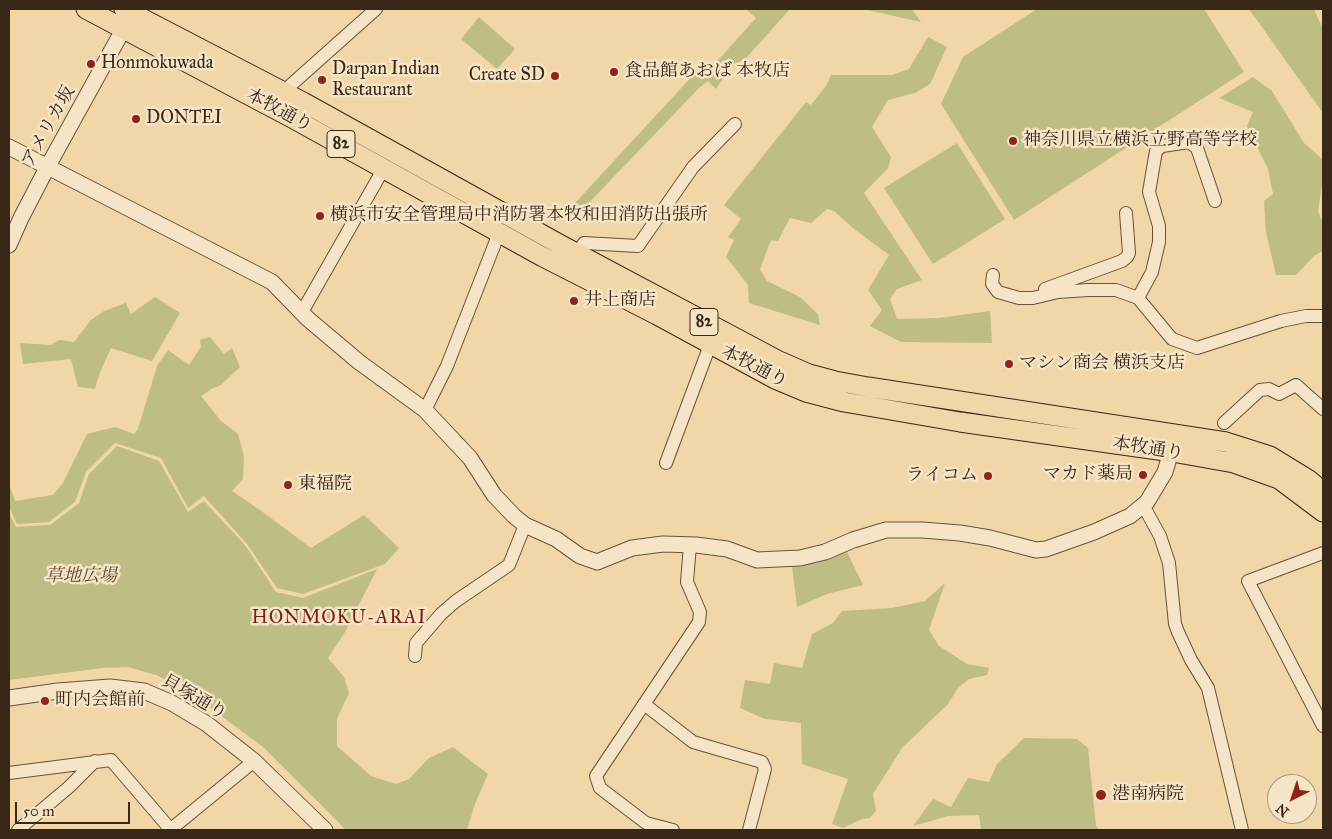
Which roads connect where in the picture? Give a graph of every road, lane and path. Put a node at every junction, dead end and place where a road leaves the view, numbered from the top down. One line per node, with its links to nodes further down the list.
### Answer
1 (86, 9): 3 (main road, 82)
2 (376, 9): 4 (street)
3 (128, 15): 4 (main road, 本牧通り / 82); 7 (street, アメリカ坂)
4 (278, 100): 8 (main road, 本牧通り / 82); 13 (main road, 本牧通り / 82)
5 (735, 124): 13 (street)
6 (9, 146): 7 (street)
7 (48, 166): 12 (street, アメリカ坂); 17 (street)
8 (384, 168): 11 (main road, 本牧通り / 82); 17 (street)
9 (1215, 201): 16 (street)
10 (1126, 213): 15 (street)
11 (499, 232): 13 (main road, 本牧通り / 82); 21 (street)
12 (9, 246)
13 (573, 262): 19 (main road, 本牧通り / 82); 23 (main road, 本牧通り / 82)
14 (993, 275): 15 (street)
15 (1019, 298): 16 (street)
16 (1138, 298): 18 (street)
17 (302, 312): 21 (street)
18 (1323, 316)
19 (710, 344): 24 (main road, 本牧通り / 82); 25 (street)
20 (1323, 409): 22 (street)
21 (424, 410): 29 (street)
22 (1224, 423)
23 (1176, 434): 24 (street); 26 (main road, 本牧通り / 82)
24 (1172, 452): 27 (street); 28 (main road, 本牧通り / 82)
25 (666, 463)
26 (1323, 492)
27 (1143, 505): 30 (street); 44 (street)
28 (1323, 512)
29 (525, 524): 30 (street); 32 (street)
30 (690, 545): 34 (street)
31 (1323, 553): 35 (street)
32 (416, 656)
33 (9, 698): 37 (street, 貝塚通り)
34 (644, 704): 42 (street); 43 (street)
35 (1323, 726)
36 (95, 761): 38 (street); 39 (street); 40 (street)
37 (254, 761): 40 (street); 41 (street, 貝塚通り)
38 (9, 773)
39 (18, 830)
40 (171, 830)
41 (325, 830)
42 (673, 830)
43 (749, 830)
44 (1242, 830)

